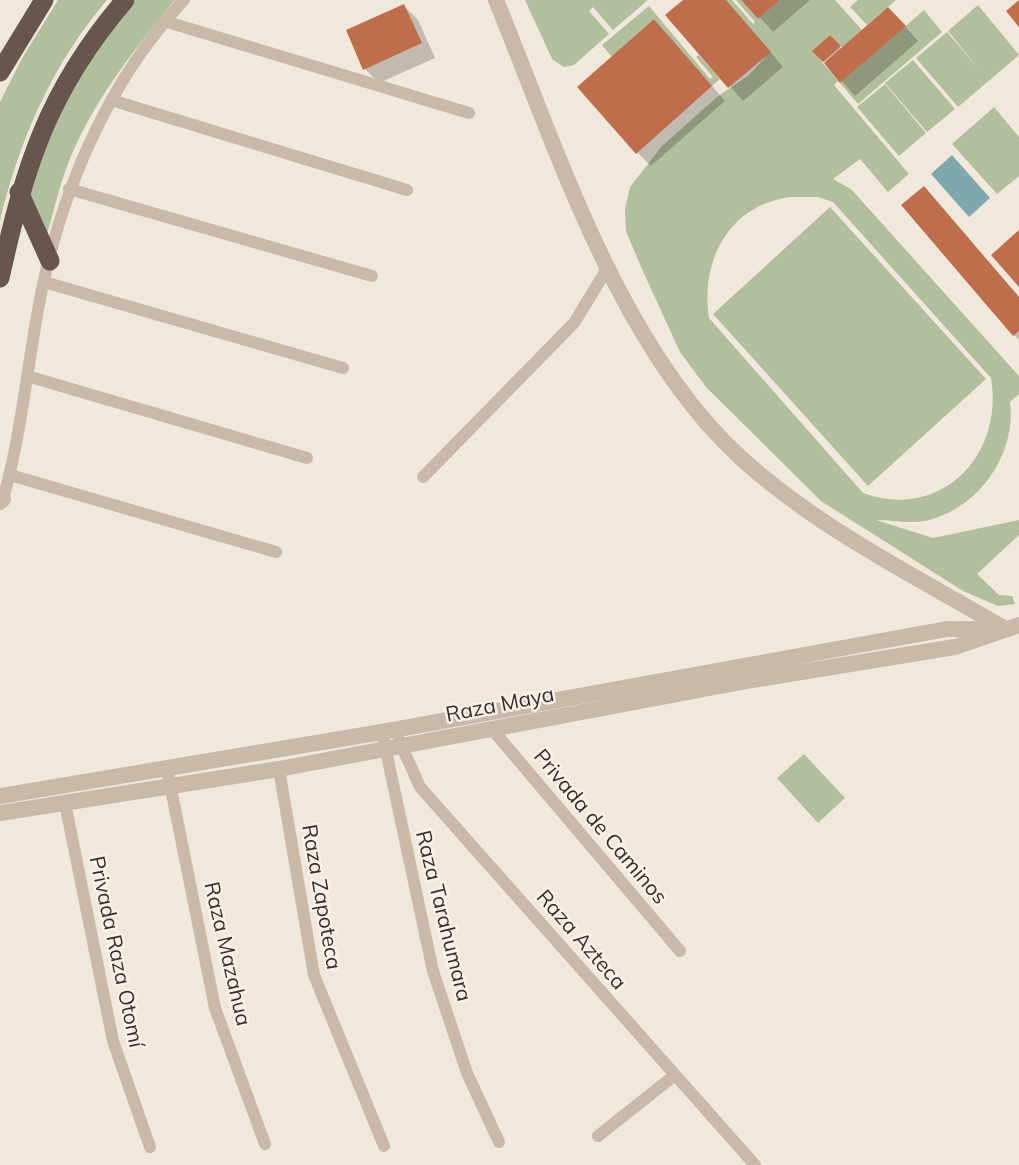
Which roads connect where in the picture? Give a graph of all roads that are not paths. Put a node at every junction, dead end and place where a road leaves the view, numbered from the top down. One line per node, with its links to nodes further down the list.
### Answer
1 (44, 0): 6 (highway)
2 (125, 0): 11 (highway)
3 (184, 0): 5 (street)
4 (496, 0): 13 (street)
5 (164, 21): 7 (street); 8 (street)
6 (0, 72)
7 (111, 100): 9 (street); 10 (street)
8 (469, 113)
9 (69, 189): 12 (street); 14 (street)
10 (407, 190)
11 (19, 192): 12 (highway); 15 (highway)
12 (50, 261): 16 (street)
13 (607, 269): 21 (street); 24 (street)
14 (372, 276)
15 (0, 278)
16 (44, 282): 17 (street); 18 (street)
17 (343, 368)
18 (27, 376): 19 (street); 20 (street)
19 (307, 458)
20 (10, 475): 22 (street); 23 (street)
21 (423, 477)
22 (2, 500)
23 (276, 552)
24 (1012, 627): 25 (street, Raza Maya); 26 (street, Raza Maya)
25 (491, 728): 26 (street, Raza Maya); 34 (street, Privada de Caminos)
26 (393, 735): 27 (street, Raza Maya); 28 (street, Raza Maya); 35 (street, Raza Azteca)
27 (384, 750): 29 (street, Raza Maya); 37 (street, Raza Tarahumara)
28 (167, 769): 30 (street, Raza Mazahua); 31 (street, Raza Maya)
29 (279, 769): 30 (street, Raza Maya); 39 (street, Raza Zapoteca)
30 (172, 786): 32 (street, Raza Maya); 38 (street, Raza Mazahua)
31 (0, 796)
32 (65, 803): 33 (street, Raza Maya); 40 (street, Privada Raza Otomí)
33 (0, 813)
34 (680, 951)
35 (675, 1075): 36 (street); 41 (street, Raza Azteca)
36 (598, 1136)
37 (499, 1142)
38 (265, 1144)
39 (384, 1146)
40 (150, 1147)
41 (755, 1165)

